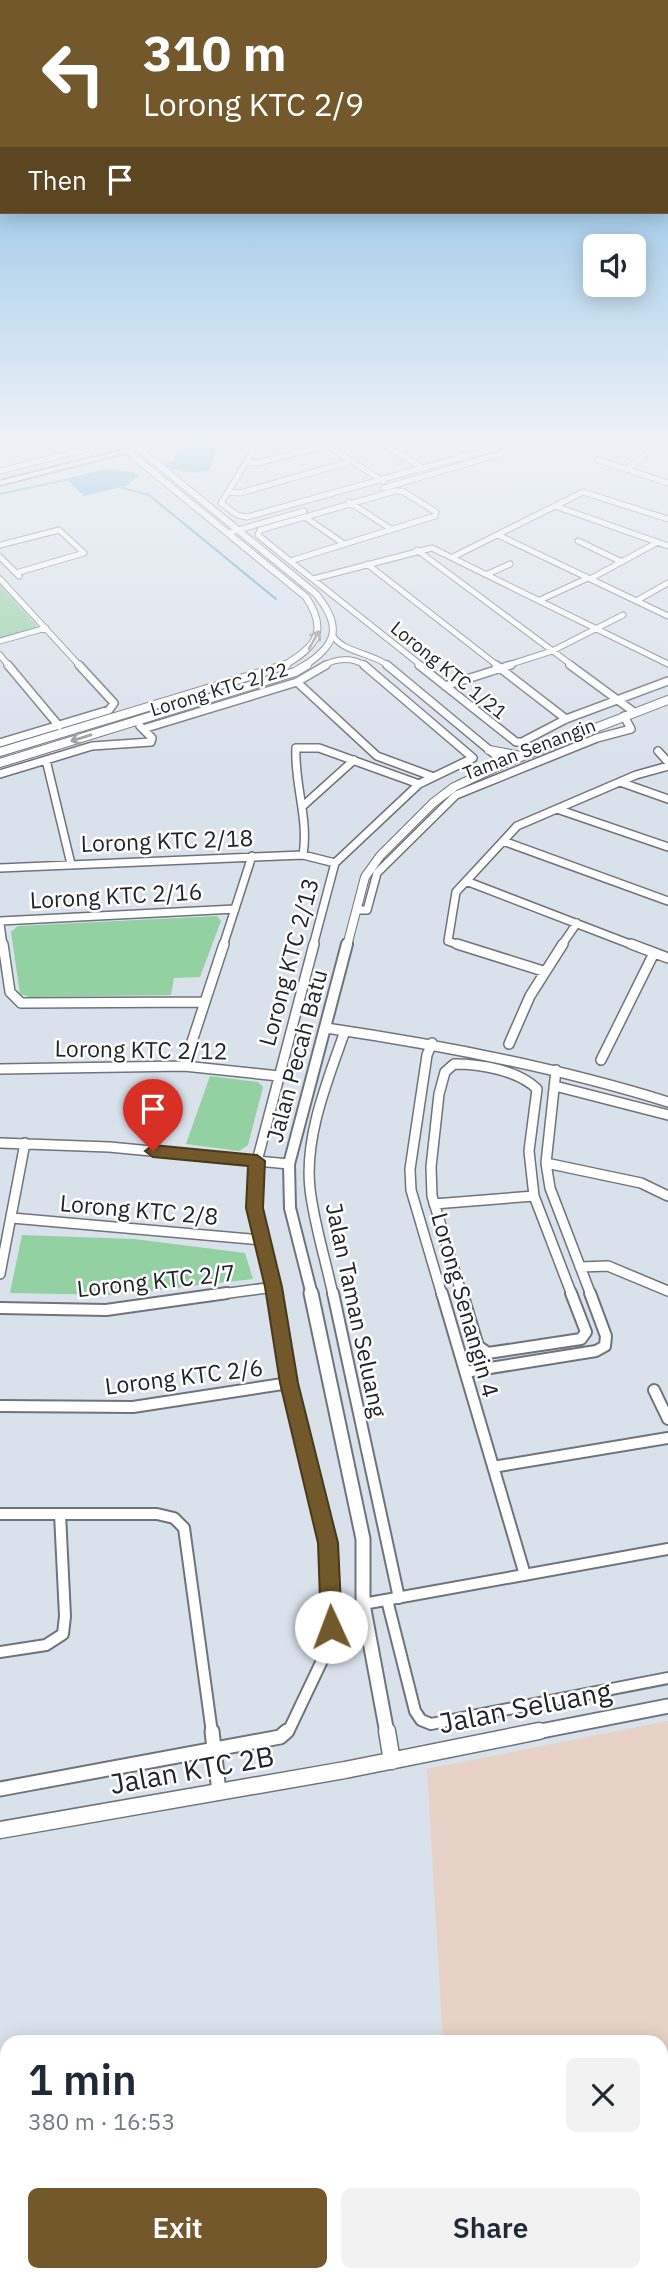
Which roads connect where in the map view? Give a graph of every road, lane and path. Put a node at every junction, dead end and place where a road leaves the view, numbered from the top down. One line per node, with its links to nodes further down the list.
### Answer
1 (80, 549): 13 (street)
2 (248, 549): 52 (street, one-way to 2)
3 (262, 549): 30 (street)
4 (276, 549): 15 (street, Lorong KTC 1/21)
5 (327, 549): 15 (street)
6 (421, 549): 12 (street)
7 (435, 549): 14 (street)
8 (468, 549): 14 (street)
9 (528, 549): 22 (street)
10 (596, 549): 16 (street)
11 (644, 549): 16 (street)
12 (416, 551): 17 (street); 34 (street)
13 (0, 556)
14 (453, 557): 19 (street)
15 (290, 561): 21 (street, Lorong KTC 1/21)
16 (622, 562): 22 (street)
17 (367, 564): 21 (street); 37 (street)
18 (510, 564): 19 (street)
19 (488, 574): 24 (street)
20 (0, 579): 28 (street)
21 (313, 579): 40 (street, Lorong KTC 1/21)
22 (589, 579): 24 (street); 25 (street)
23 (668, 583): 25 (street)
24 (540, 600): 29 (street)
25 (636, 601): 27 (street)
26 (623, 615): 29 (street)
27 (668, 616)
28 (46, 628): 31 (street); 47 (street)
29 (597, 628): 34 (street); 36 (street)
30 (333, 636): 32 (street); 33 (street)
31 (0, 641)
32 (344, 647): 33 (street); 50 (street)
33 (325, 650): 46 (street)
34 (552, 651): 37 (street); 41 (street)
35 (0, 655): 47 (street)
36 (668, 664)
37 (500, 668): 40 (street); 45 (street)
38 (668, 681): 41 (street, Lorong KTC 1/21)
39 (297, 682): 48 (street, Lorong KTC 2/22); 56 (street, Lorong KTC 2/22); 61 (street)
40 (445, 686): 45 (street, Lorong KTC 1/21)
41 (617, 699): 43 (street); 45 (street, Lorong KTC 1/21)
42 (667, 702): 43 (street, Jalan Pecah Batu)
43 (634, 712): 44 (street, Jalan Pecah Batu)
44 (624, 716): 53 (street, Jalan Pecah Batu); 77 (street, Taman Senangin)
45 (566, 719)
46 (135, 721): 48 (street); 57 (street, one-way to 57)
47 (59, 726): 49 (street)
48 (143, 729): 54 (street)
49 (0, 743)
50 (489, 750): 53 (street); 58 (street)
51 (658, 751): 59 (street)
52 (0, 752)
53 (525, 756): 58 (street, Jalan Pecah Batu)
54 (46, 760): 60 (street); 72 (street)
55 (354, 760): 63 (street); 65 (street); 65 (street)
56 (471, 760): 61 (street, Lorong KTC 2/13)
57 (0, 763)
58 (505, 763): 77 (street, Jalan Pecah Batu)
59 (668, 764): 62 (street)
60 (0, 774)
61 (431, 776): 63 (street, Lorong KTC 2/13)
62 (620, 782): 64 (street); 66 (street)
63 (419, 783): 71 (street, Lorong KTC 2/13)
64 (668, 799)
65 (303, 805): 69 (street)
66 (557, 809): 67 (street); 68 (street)
67 (503, 841): 74 (street); 75 (street)
68 (668, 847)
69 (303, 855): 70 (street, Lorong KTC 2/18); 71 (street, Lorong KTC 2/18)
70 (252, 856): 72 (street, Lorong KTC 2/18); 76 (street)
71 (335, 863): 92 (street, Lorong KTC 2/13)
72 (71, 864): 73 (street, Lorong KTC 2/18)
73 (0, 868)
74 (466, 881): 79 (street); 82 (street)
75 (668, 901)
76 (235, 909): 78 (street, Lorong KTC 2/16); 83 (street)
77 (357, 910): 84 (street, Jalan Pecah Batu)
78 (0, 922): 83 (street)
79 (577, 923): 80 (street); 82 (street)
80 (654, 953): 81 (street); 88 (street)
81 (668, 958)
82 (543, 971): 87 (street)
83 (205, 1002): 89 (street)
84 (326, 1028): 85 (street); 104 (street, Jalan Pecah Batu)
85 (345, 1031): 86 (street); 130 (street, Jalan Taman Seluang)
86 (432, 1043): 91 (street); 94 (street, Lorong Senangin 4)
87 (509, 1044)
88 (601, 1060)
89 (184, 1066): 90 (street, Lorong KTC 2/12); 92 (street, Lorong KTC 2/12)
90 (0, 1069)
91 (556, 1070): 93 (street); 96 (street)
92 (279, 1076): 102 (street)
93 (555, 1086): 98 (street); 99 (street)
94 (423, 1093): 95 (street); 118 (street, Lorong Senangin 4)
95 (439, 1094): 97 (street); 107 (street)
96 (668, 1102)
97 (534, 1113): 98 (street); 105 (street)
98 (552, 1115): 103 (street)
99 (668, 1115)
100 (0, 1143): 101 (street)
101 (25, 1143): 102 (street); 108 (street)
102 (257, 1161): 104 (street); 109 (street)
103 (546, 1163): 106 (street); 110 (street)
104 (289, 1164): 131 (street, Jalan Pecah Batu)
105 (534, 1196): 107 (street); 115 (street)
106 (668, 1196)
107 (434, 1204): 117 (street)
108 (12, 1218): 109 (street, Lorong KTC 2/8); 111 (street)
109 (262, 1240): 112 (street)
110 (580, 1267): 113 (street); 114 (street)
111 (0, 1274)
112 (274, 1287): 116 (street, Lorong KTC 2/7); 120 (street)
113 (589, 1291): 115 (street); 119 (street)
114 (668, 1291)
115 (572, 1294): 117 (street)
116 (0, 1308)
117 (467, 1311): 118 (street)
118 (448, 1314): 119 (street, Lorong Senangin 4)
119 (465, 1372): 125 (street, Lorong Senangin 4)
120 (289, 1383): 122 (street, Lorong KTC 2/6); 135 (street)
121 (654, 1390): 123 (street)
122 (0, 1406)
123 (668, 1419)
124 (668, 1438): 125 (street)
125 (493, 1467): 129 (street, Lorong Senangin 4)
126 (0, 1514): 127 (street)
127 (60, 1514): 132 (street); 135 (street)
128 (668, 1549): 129 (street)
129 (525, 1575): 130 (street)
130 (393, 1599): 131 (street); 133 (street, Jalan Taman Seluang)
131 (363, 1604): 136 (street, Jalan Pecah Batu)
132 (0, 1651)
133 (668, 1678)
134 (668, 1706): 136 (street, Jalan Seluang)
135 (214, 1749): 137 (street); 138 (street)
136 (392, 1760): 138 (street, Jalan KTC 2B)
137 (0, 1789)
138 (219, 1792): 139 (street, Jalan KTC 2B)
139 (0, 1830)

